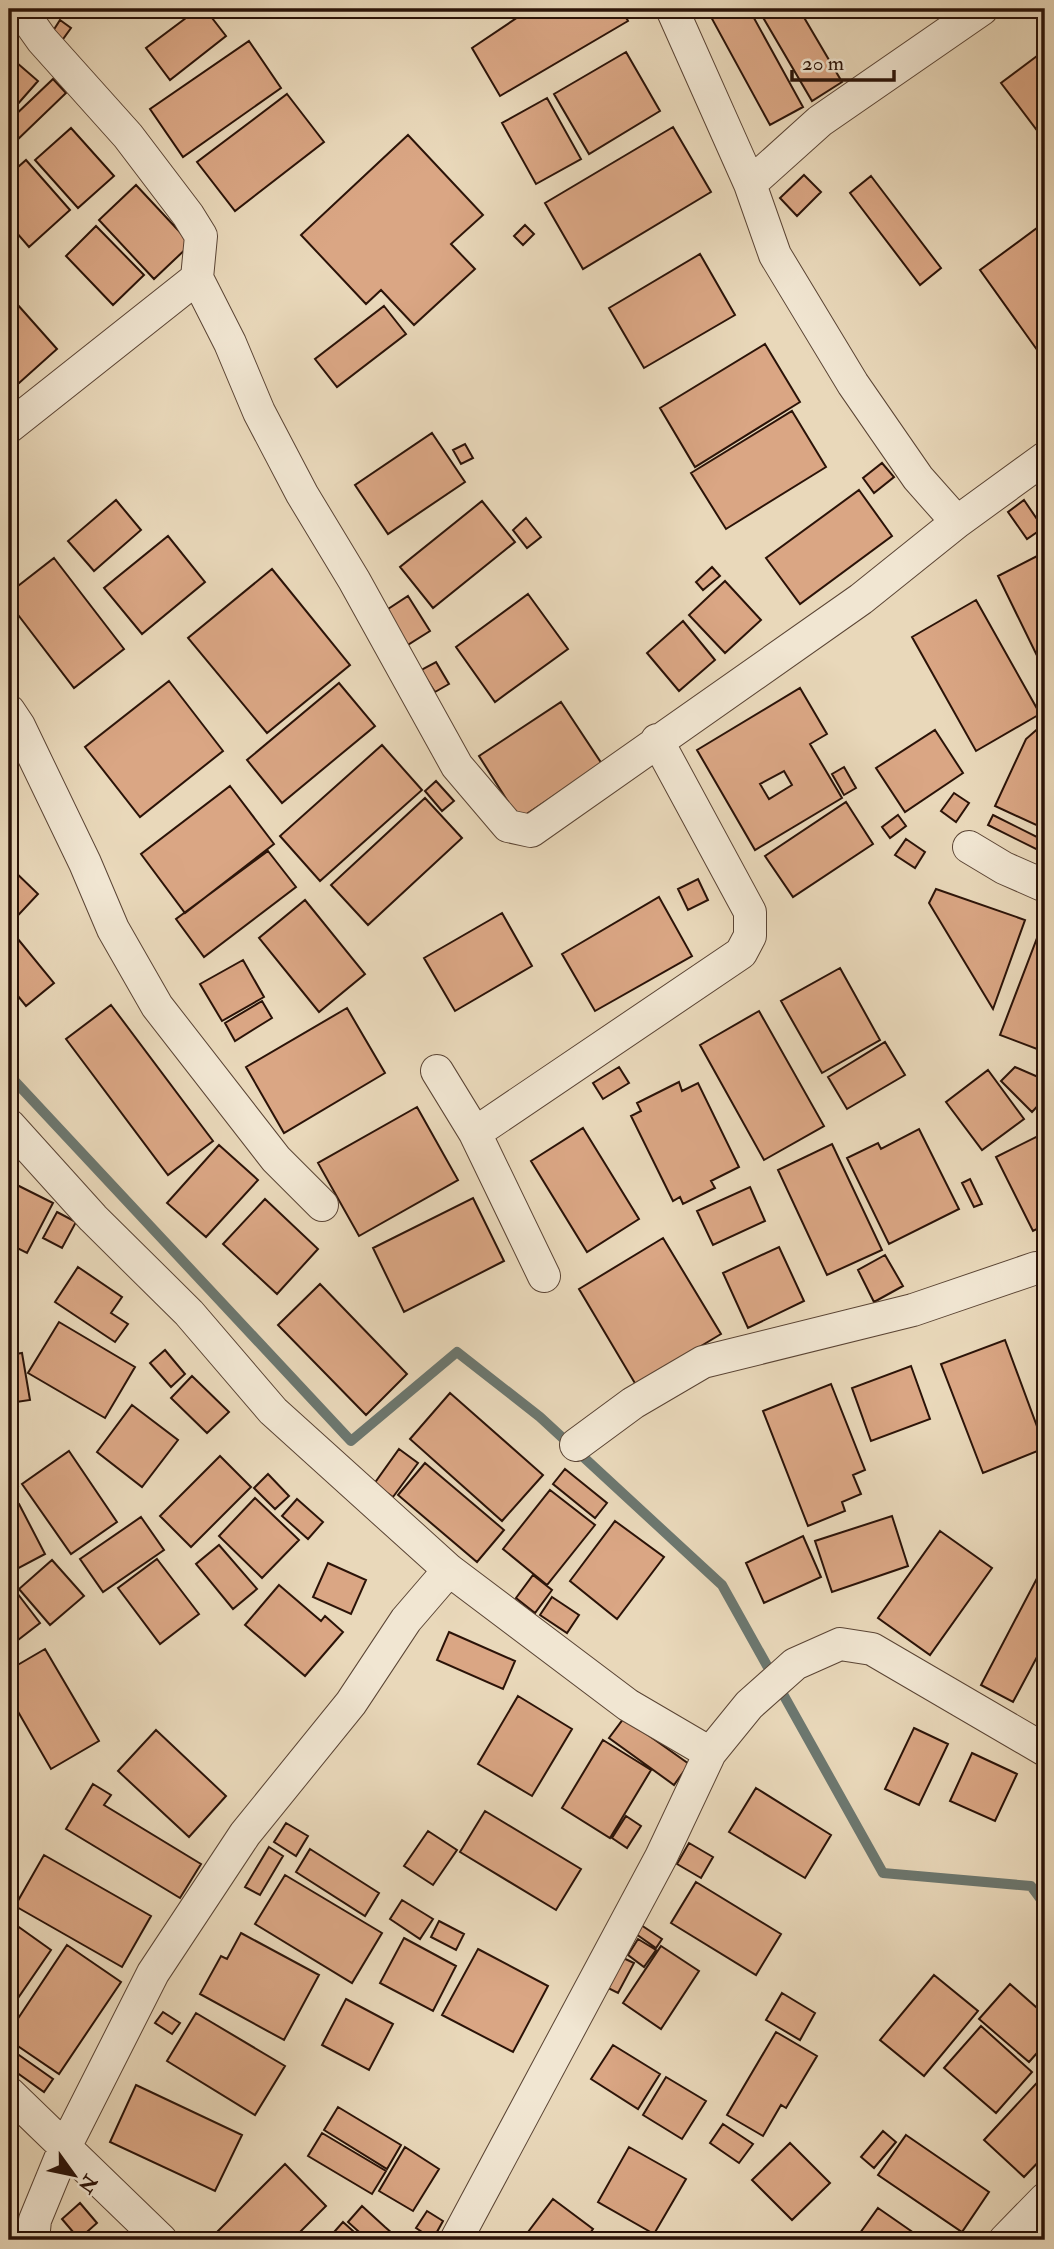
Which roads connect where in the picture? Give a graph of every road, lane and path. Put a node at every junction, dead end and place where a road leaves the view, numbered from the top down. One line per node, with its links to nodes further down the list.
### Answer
1 (20, 9): 5 (street)
2 (672, 9): 4 (street)
3 (982, 9): 4 (street)
4 (750, 184): 8 (street)
5 (197, 278): 6 (street); 10 (street)
6 (9, 427)
7 (1045, 458): 8 (street)
8 (957, 522): 10 (street)
9 (9, 711): 16 (street)
10 (657, 740): 15 (street)
11 (970, 848): 12 (street)
12 (1045, 886)
13 (437, 1071): 15 (street)
14 (9, 1125): 20 (street)
15 (475, 1133): 18 (street)
16 (322, 1205)
17 (1045, 1268): 19 (street)
18 (544, 1276)
19 (576, 1445)
20 (449, 1570): 22 (street); 24 (street)
21 (1045, 1750): 22 (street)
22 (710, 1753): 28 (street)
23 (9, 2093): 24 (street)
24 (65, 2147): 26 (street); 27 (street)
25 (1045, 2199): 29 (street)
26 (33, 2240)
27 (161, 2240)
28 (456, 2240)
29 (1005, 2240)

